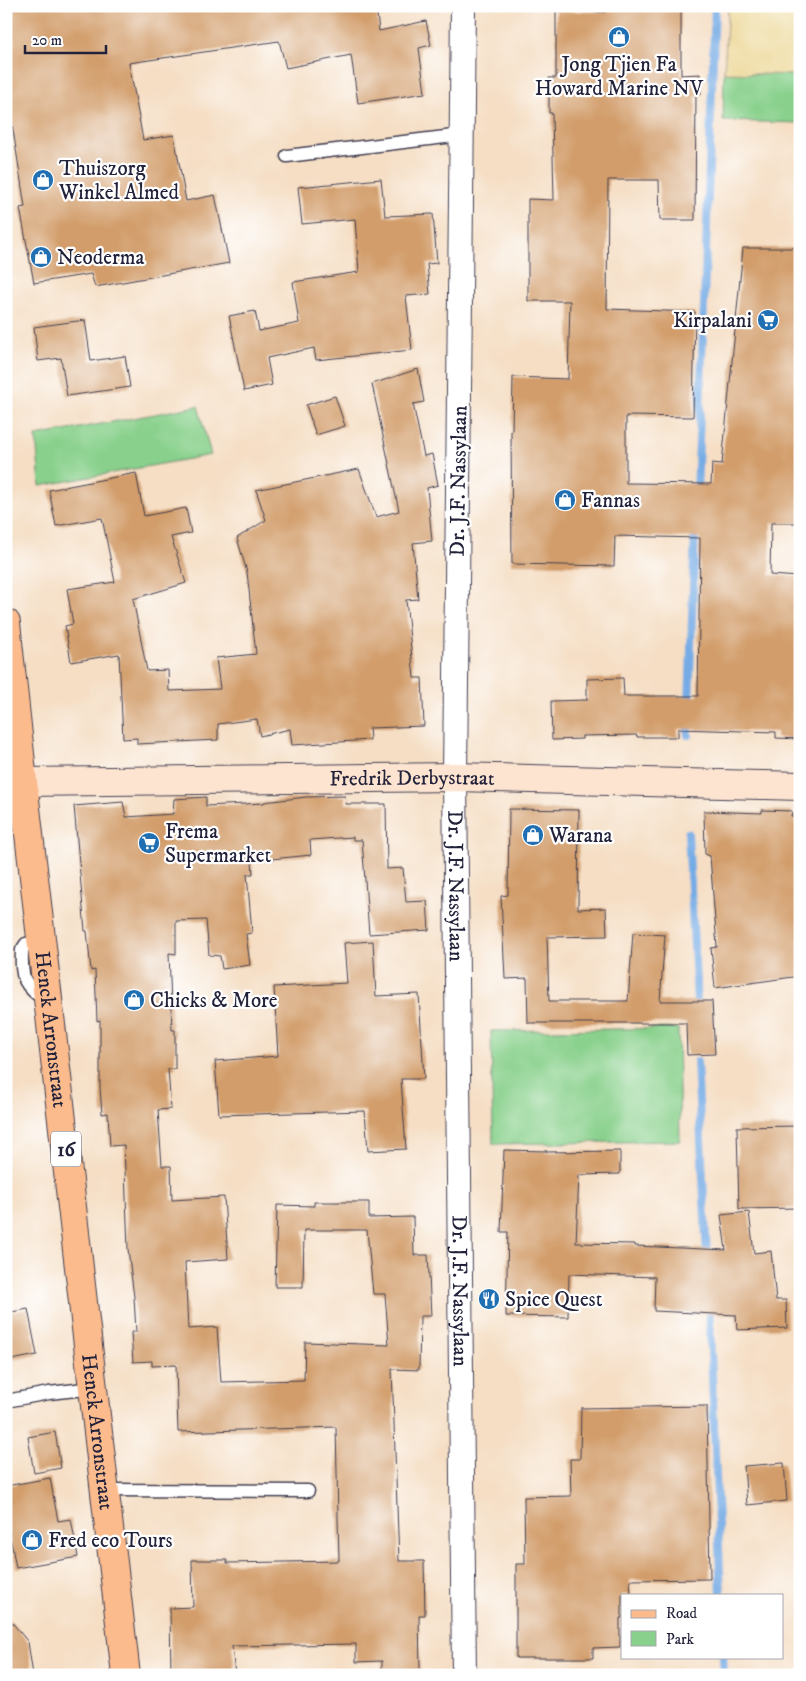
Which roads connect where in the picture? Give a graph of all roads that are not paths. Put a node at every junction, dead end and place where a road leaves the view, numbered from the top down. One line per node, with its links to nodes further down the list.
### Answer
1 (463, 6): 2 (street, Dr. J.F. Nassylaan)
2 (462, 135): 3 (lane); 6 (street, Dr. J.F. Nassylaan)
3 (287, 156)
4 (6, 623): 5 (main road, Henck Arronstraat / 16)
5 (13, 742): 7 (main road, Henck Arronstraat / 16)
6 (455, 777): 7 (main road, Fredrik Derbystraat); 8 (main road, Fredrik Derbystraat); 14 (street, Dr. J.F. Nassylaan)
7 (23, 782): 9 (main road, Henck Arronstraat / 16)
8 (800, 786)
9 (94, 1388): 10 (lane); 11 (main road, Henck Arronstraat / 16)
10 (6, 1401)
11 (106, 1490): 12 (lane); 13 (main road, Henck Arronstraat / 16)
12 (308, 1491)
13 (126, 1675)
14 (464, 1675)

